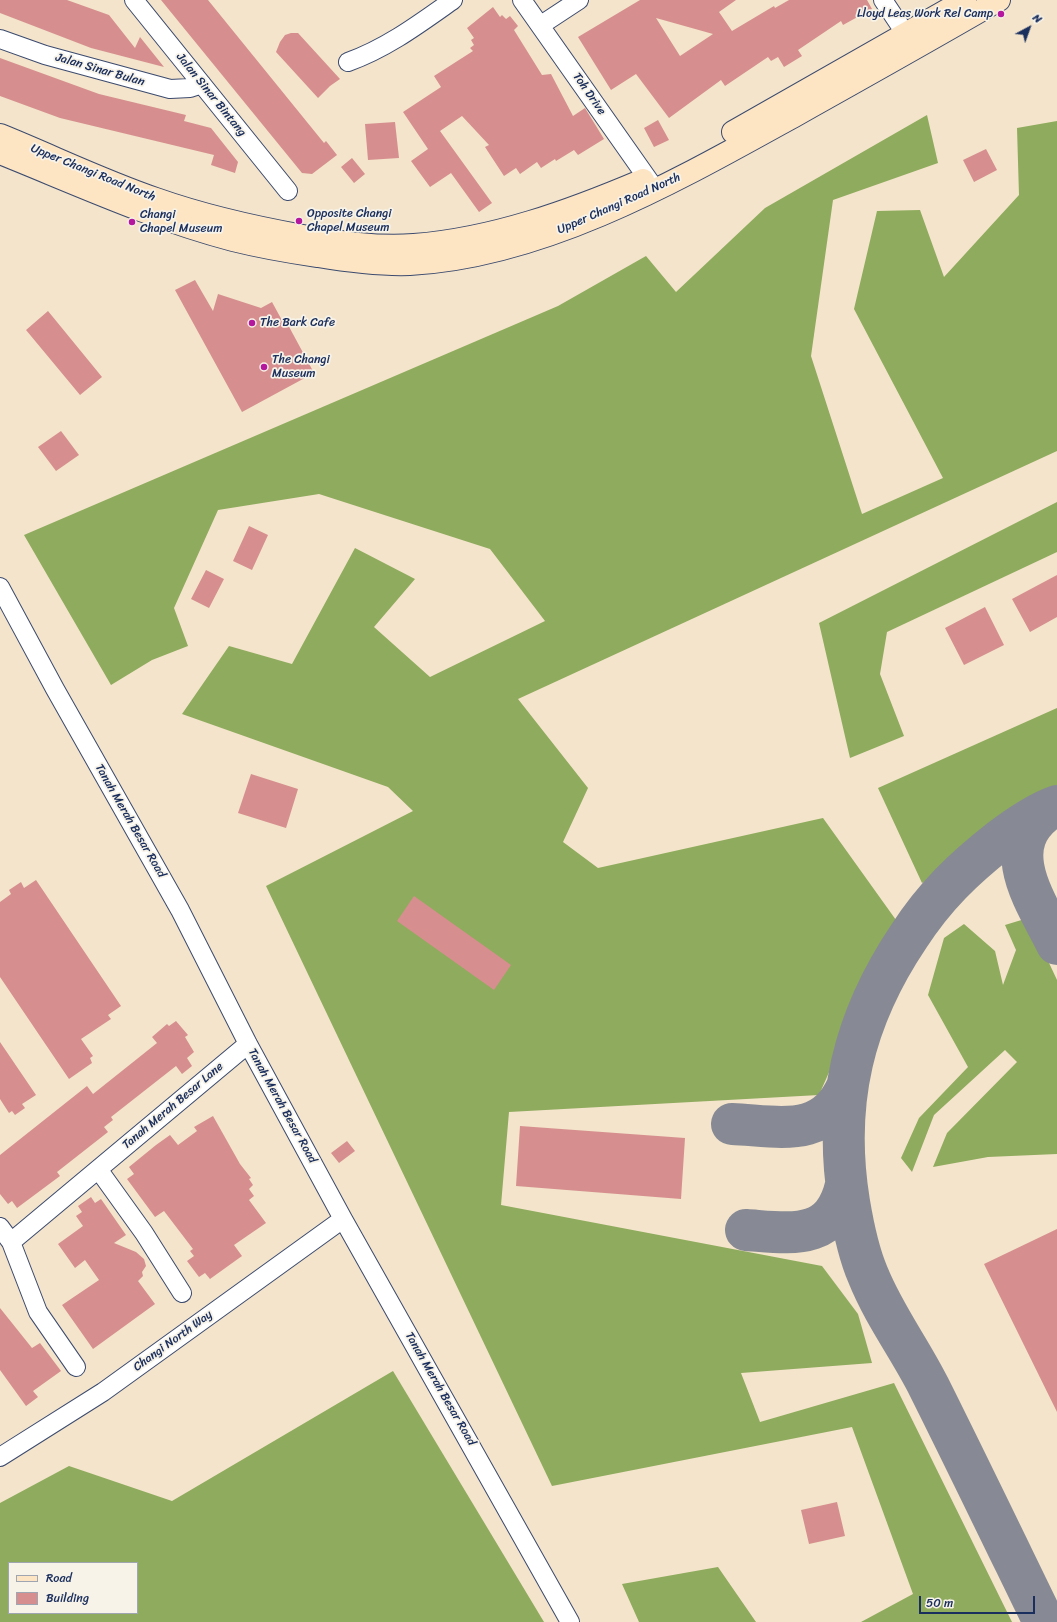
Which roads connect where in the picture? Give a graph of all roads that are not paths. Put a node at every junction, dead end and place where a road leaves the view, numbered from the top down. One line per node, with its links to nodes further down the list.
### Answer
1 (134, 0): 12 (street, Jalan Sinar Bintang)
2 (453, 0): 11 (street)
3 (522, 0): 8 (street, Toh Drive)
4 (579, 0): 8 (street)
5 (883, 0): 10 (street)
6 (965, 0): 10 (street, Upper Changi Road North)
7 (999, 0): 10 (street, Upper Changi Road North)
8 (541, 25): 15 (street, Toh Drive)
9 (0, 39): 12 (street, Jalan Sinar Bulan)
10 (911, 42): 15 (street, Upper Changi Road North)
11 (348, 62)
12 (202, 84): 16 (street, Jalan Sinar Bintang)
13 (0, 135): 15 (street, Upper Changi Road North)
14 (0, 153): 15 (street, Upper Changi Road North)
15 (651, 184)
16 (288, 191)
17 (0, 588): 18 (street, Tanah Merah Besar Road)
18 (248, 1044): 19 (street, Tanah Merah Besar Lane); 20 (street, Tanah Merah Besar Road)
19 (98, 1169): 22 (street, Tanah Merah Besar Lane); 23 (street)
20 (343, 1219): 25 (street, Changi North Way); 26 (street, Tanah Merah Besar Road)
21 (0, 1227): 22 (street)
22 (11, 1242): 24 (street)
23 (182, 1293)
24 (76, 1367)
25 (0, 1457)
26 (570, 1622)

